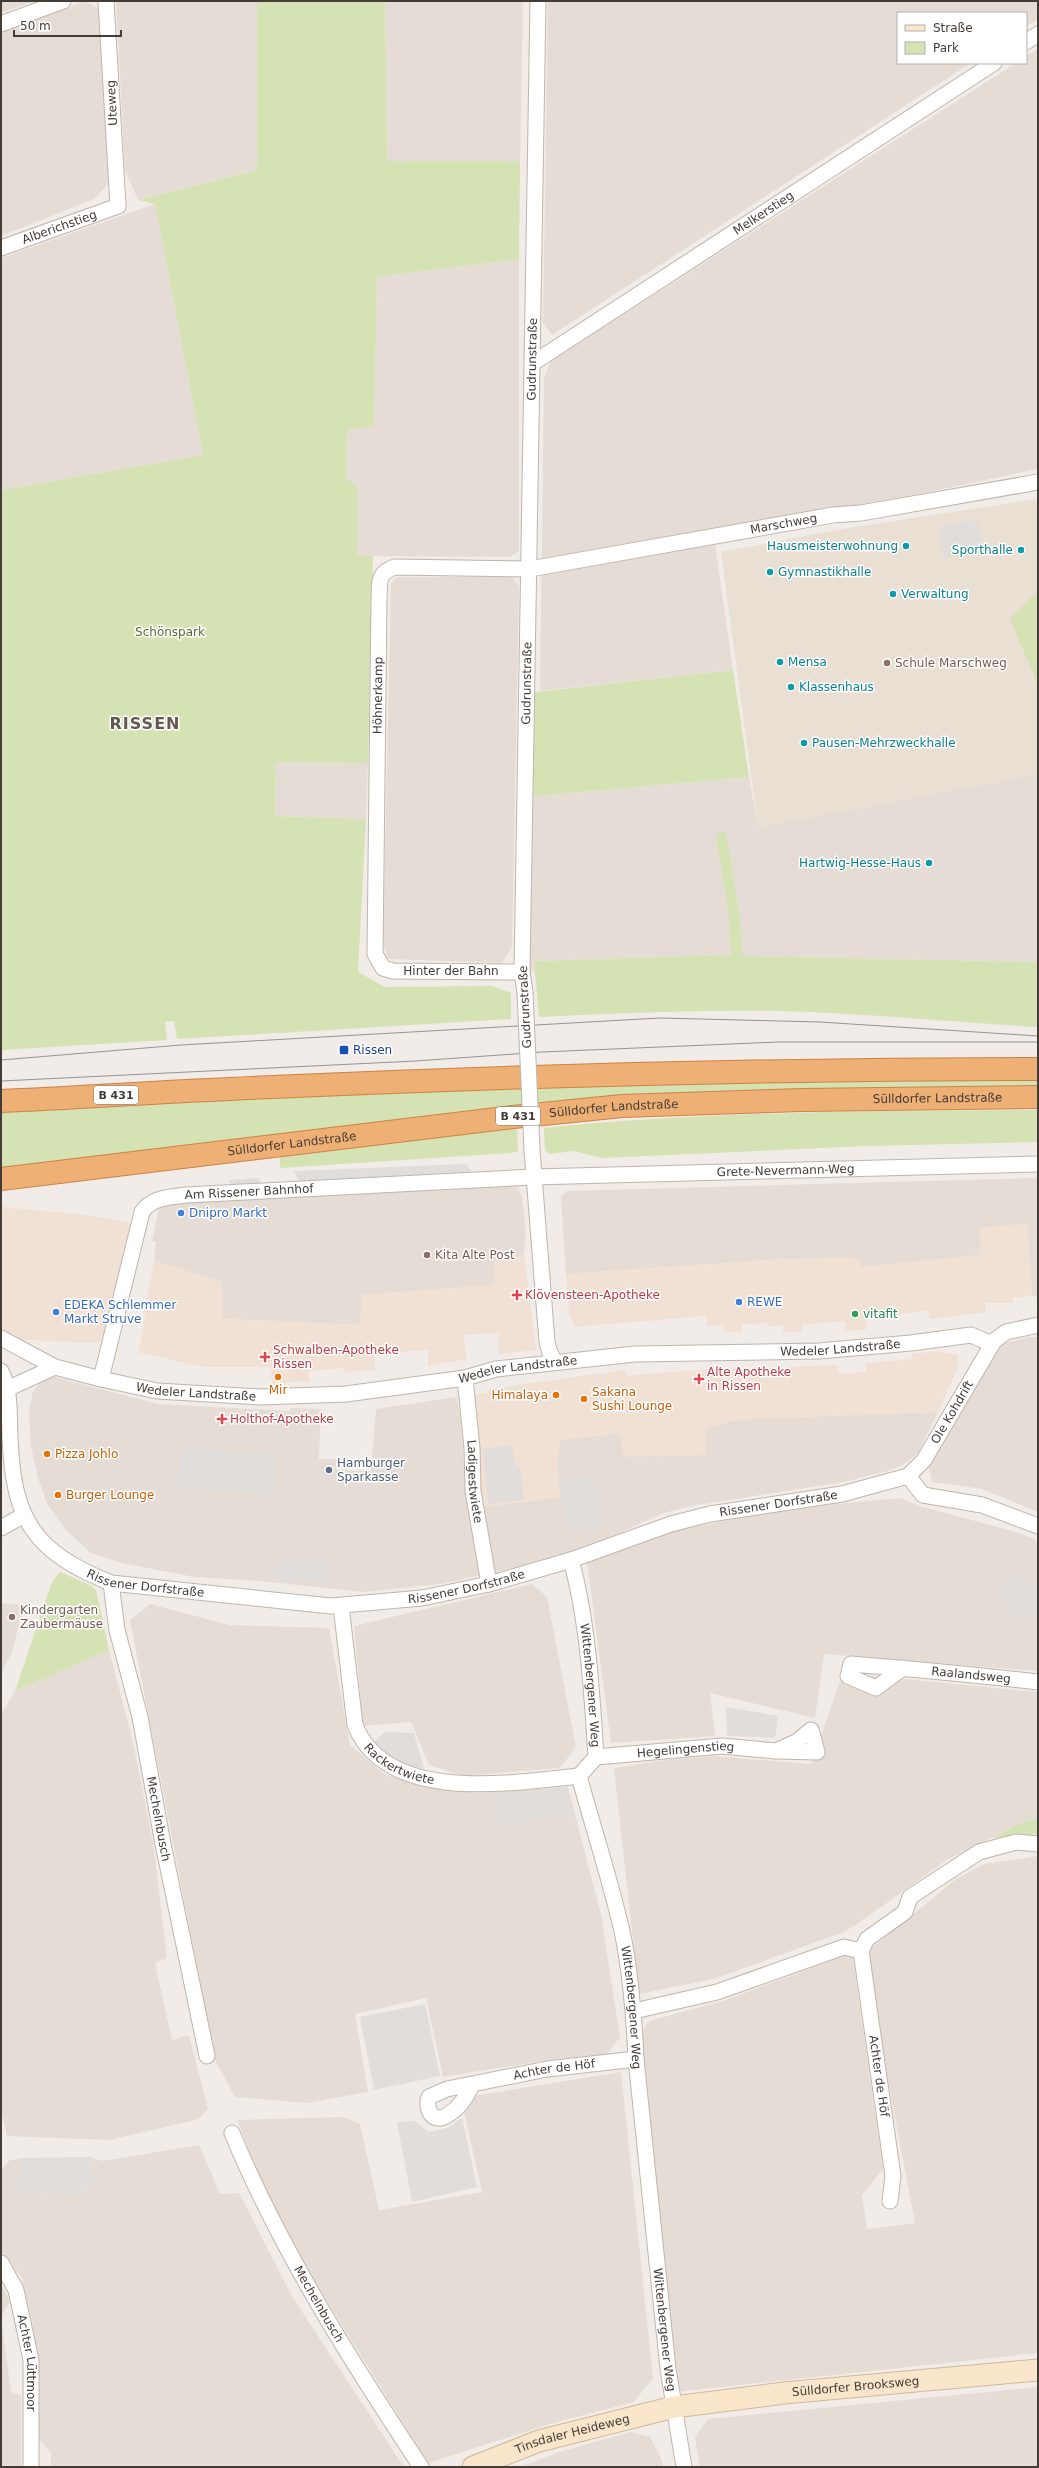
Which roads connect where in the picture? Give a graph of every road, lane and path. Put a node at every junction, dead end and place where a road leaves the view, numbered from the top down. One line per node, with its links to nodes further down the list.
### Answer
1 (63, 1): 4 (street)
2 (106, 1): 8 (street, Uteweg)
3 (538, 1): 10 (street, Gudrunstraße)
4 (1, 24)
5 (1038, 34): 6 (street)
6 (1027, 41)
7 (992, 64): 10 (street, Melkerstieg)
8 (118, 206): 9 (street, Alberichstieg)
9 (1, 248)
10 (533, 363): 12 (street, Gudrunstraße)
11 (1038, 482): 12 (street, Marschweg)
12 (530, 569): 13 (street, Höhnerkamp); 14 (street, Gudrunstraße)
13 (381, 966): 14 (street, Hinter der Bahn)
14 (522, 972): 19 (street, Gudrunstraße, bridge)
15 (1038, 1069): 17 (highway, B 431)
16 (1038, 1097): 20 (highway, Sülldorfer Landstraße / B 431)
17 (1, 1101)
18 (1038, 1164): 19 (street, Grete-Nevermann-Weg)
19 (533, 1177): 24 (street, Gudrunstraße); 28 (street, Am Rissener Bahnhof)
20 (1, 1179)
21 (1038, 1325): 23 (street)
22 (1, 1338): 25 (street, Wedeler Landstraße)
23 (992, 1344): 24 (street, Wedeler Landstraße); 30 (street, Ole Kohdrift)
24 (555, 1362): 27 (street, Wedeler Landstraße)
25 (55, 1367): 28 (street, Wedeler Landstraße); 29 (street)
26 (1, 1371): 29 (street, Rissener Dorfstraße)
27 (465, 1378): 28 (street, Wedeler Landstraße); 36 (street, Ladigestwiete)
28 (101, 1379)
29 (7, 1389): 31 (street, Rissener Dorfstraße)
30 (908, 1476): 32 (street); 34 (street, Rissener Dorfstraße)
31 (24, 1515): 33 (street); 35 (street, Rissener Dorfstraße)
32 (1038, 1526)
33 (1, 1528)
34 (570, 1560): 36 (street, Rissener Dorfstraße); 41 (street, Wittenbergener Weg)
35 (111, 1583): 37 (street, Rissener Dorfstraße); 46 (street, Mechelnbusch)
36 (489, 1584): 37 (street, Rissener Dorfstraße)
37 (341, 1606): 42 (street, Rackertwiete)
38 (904, 1668): 39 (street, Raalandsweg)
39 (1038, 1682)
40 (776, 1751): 41 (street, Hegelingenstieg)
41 (596, 1757): 42 (street, Wittenbergener Weg)
42 (578, 1776): 45 (street, Wittenbergener Weg)
43 (1038, 1844): 44 (street)
44 (861, 1951): 45 (street); 50 (street, Achter de Höf)
45 (634, 2011): 47 (street, Wittenbergener Weg)
46 (207, 2056)
47 (636, 2059): 48 (street, Achter de Höf); 53 (street, Wittenbergener Weg)
48 (472, 2084)
49 (232, 2133): 55 (street, Mechelnbusch)
50 (890, 2201)
51 (1, 2263): 54 (street, Achter Lüttmoor)
52 (1038, 2370): 53 (street, Sülldorfer Brooksweg)
53 (674, 2407): 56 (street, Tinsdaler Heideweg); 57 (street, Wittenbergener Weg)
54 (31, 2467)
55 (421, 2467)
56 (474, 2467)
57 (684, 2467)

